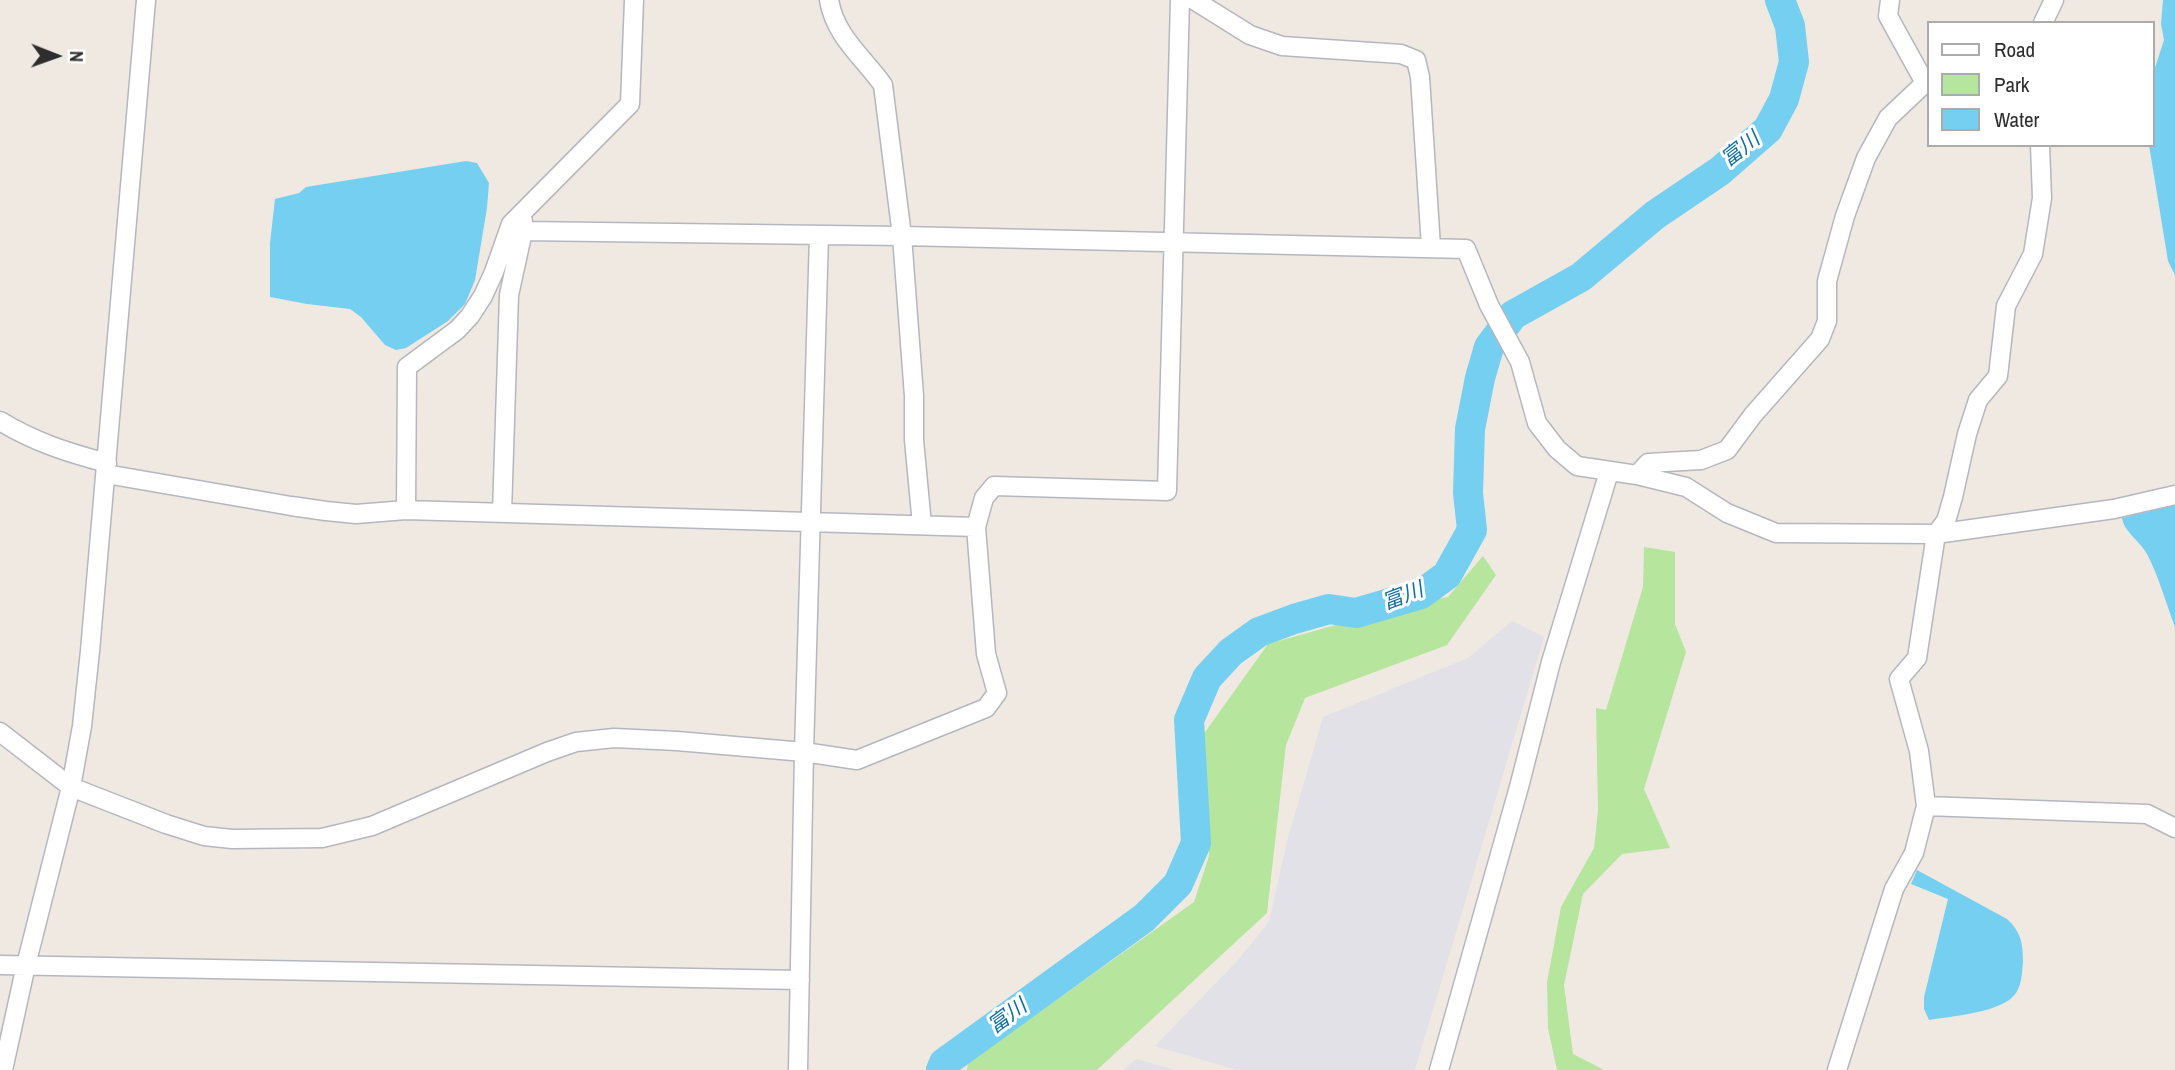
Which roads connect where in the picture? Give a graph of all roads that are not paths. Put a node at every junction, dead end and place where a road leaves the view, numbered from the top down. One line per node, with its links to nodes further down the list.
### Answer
1 (146, 0): 17 (street)
2 (634, 0): 11 (street)
3 (829, 0): 13 (street)
4 (1180, 0): 14 (street)
5 (1194, 0): 15 (street)
6 (1890, 0): 9 (street)
7 (2054, 0): 8 (street)
8 (2044, 21)
9 (1926, 85): 19 (street)
10 (2040, 147): 26 (street)
11 (523, 222): 12 (street); 21 (street); 22 (street)
12 (819, 235): 13 (street); 23 (street)
13 (902, 236): 14 (street); 24 (street)
14 (1174, 244): 15 (street); 25 (street)
15 (1431, 247): 18 (street)
16 (0, 421): 17 (street)
17 (107, 468): 21 (street); 29 (street)
18 (1609, 472): 19 (street); 37 (street)
19 (1637, 475): 26 (street)
20 (2175, 495): 26 (street)
21 (406, 510): 22 (street)
22 (502, 513): 23 (street)
23 (812, 522): 24 (street); 28 (street)
24 (922, 526): 25 (street)
25 (976, 527): 28 (street)
26 (1936, 534): 30 (street)
27 (0, 732): 29 (street)
28 (804, 752): 29 (street); 34 (street)
29 (71, 787): 33 (street)
30 (1926, 806): 31 (street); 38 (street)
31 (2175, 828)
32 (0, 965): 33 (street)
33 (26, 965): 34 (street); 35 (street)
34 (800, 980): 36 (street)
35 (3, 1070)
36 (798, 1070)
37 (1439, 1070)
38 (1838, 1070)

